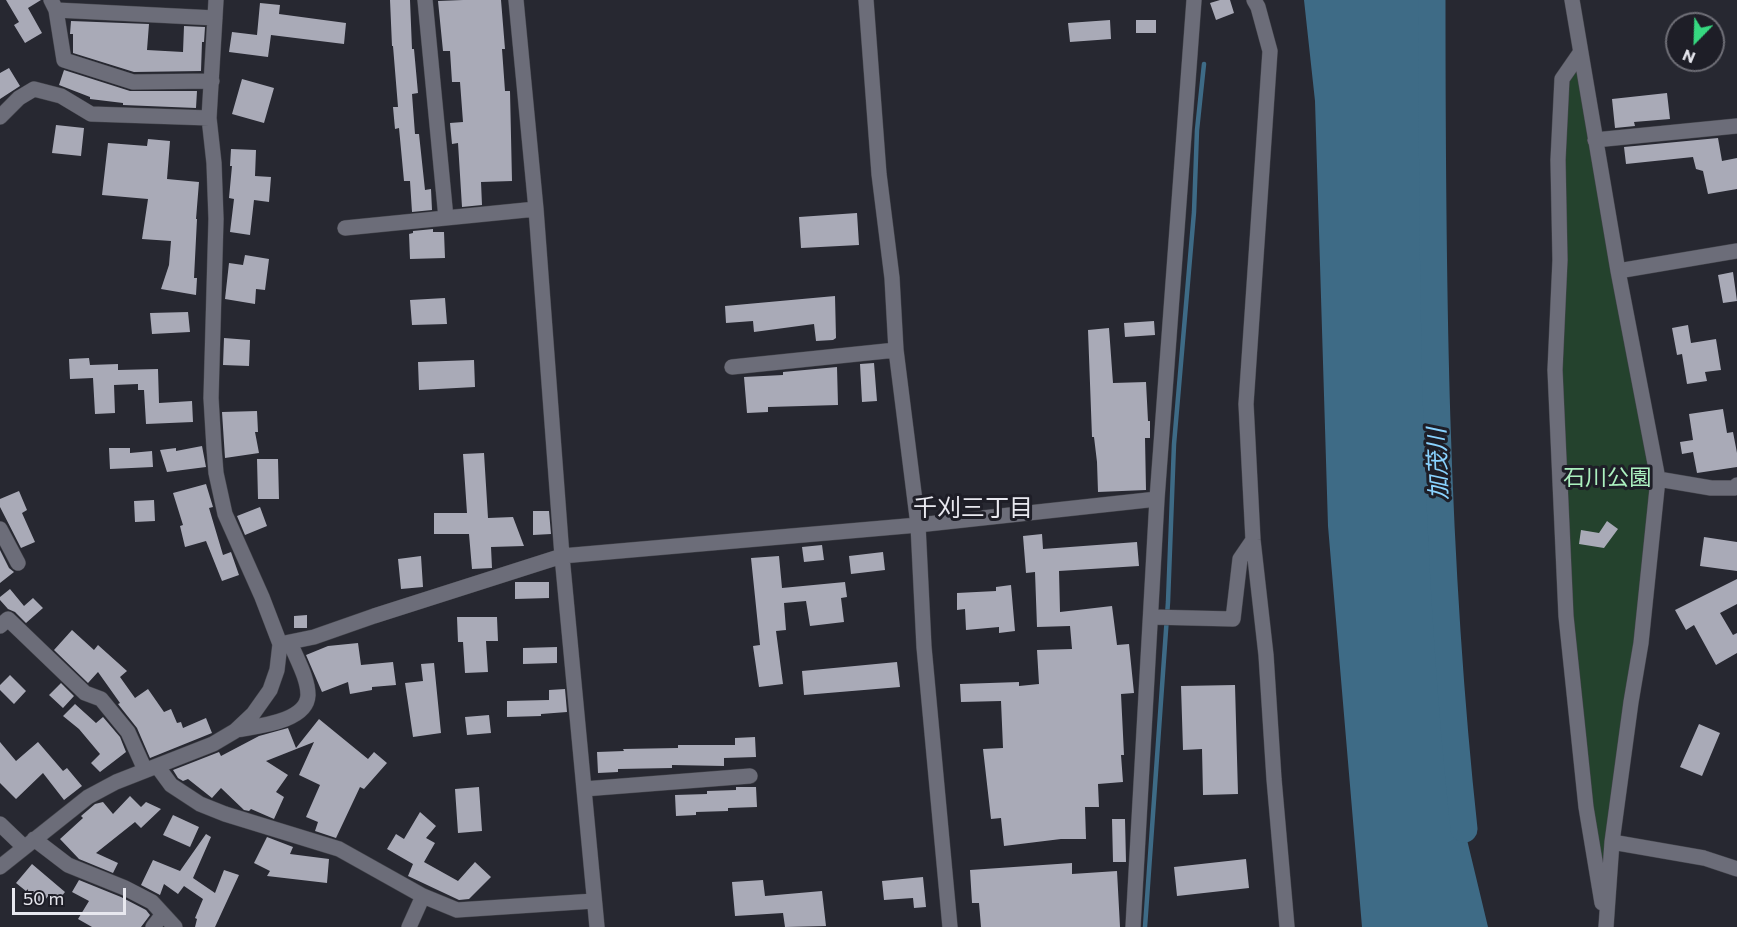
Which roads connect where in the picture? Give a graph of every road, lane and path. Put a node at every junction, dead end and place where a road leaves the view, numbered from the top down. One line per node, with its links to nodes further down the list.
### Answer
1 (216, 0): 9 (street)
2 (425, 0): 17 (street)
3 (516, 0): 16 (street)
4 (866, 0): 21 (street)
5 (1194, 0): 25 (street)
6 (1254, 0): 28 (street)
7 (1572, 0): 10 (street)
8 (54, 5): 9 (street); 11 (street)
9 (215, 18): 11 (street)
10 (1580, 53): 15 (street); 53 (street)
11 (212, 81): 13 (street)
12 (0, 117): 13 (street)
13 (210, 118): 33 (street)
14 (1737, 126): 15 (street)
15 (1595, 140): 20 (street)
16 (536, 210): 17 (street); 29 (street)
17 (446, 218): 18 (street)
18 (345, 228)
19 (1737, 251): 20 (street)
20 (1618, 271): 23 (street)
21 (896, 350): 22 (street); 26 (street)
22 (732, 367)
23 (1658, 479): 24 (street); 39 (street)
24 (1736, 489)
25 (1157, 499): 26 (street); 31 (street)
26 (918, 525): 29 (street); 50 (street)
27 (0, 529): 30 (street)
28 (1253, 540): 31 (street); 52 (street)
29 (562, 556): 33 (street); 37 (street)
30 (18, 563)
31 (1151, 617): 51 (street)
32 (0, 626): 35 (street)
33 (285, 643): 34 (street); 34 (street)
34 (235, 731): 35 (street)
35 (151, 768): 40 (street); 43 (street)
36 (750, 776): 37 (street)
37 (584, 789): 44 (street)
38 (0, 824): 40 (street)
39 (1612, 842): 42 (street); 53 (street)
40 (29, 843): 41 (street); 45 (street)
41 (0, 867)
42 (1737, 869)
43 (423, 896): 44 (street); 48 (street)
44 (594, 901): 49 (street)
45 (163, 914): 46 (street); 47 (street)
46 (153, 927)
47 (175, 927)
48 (409, 927)
49 (597, 927)
50 (950, 927)
51 (1133, 927)
52 (1287, 927)
53 (1606, 927)

